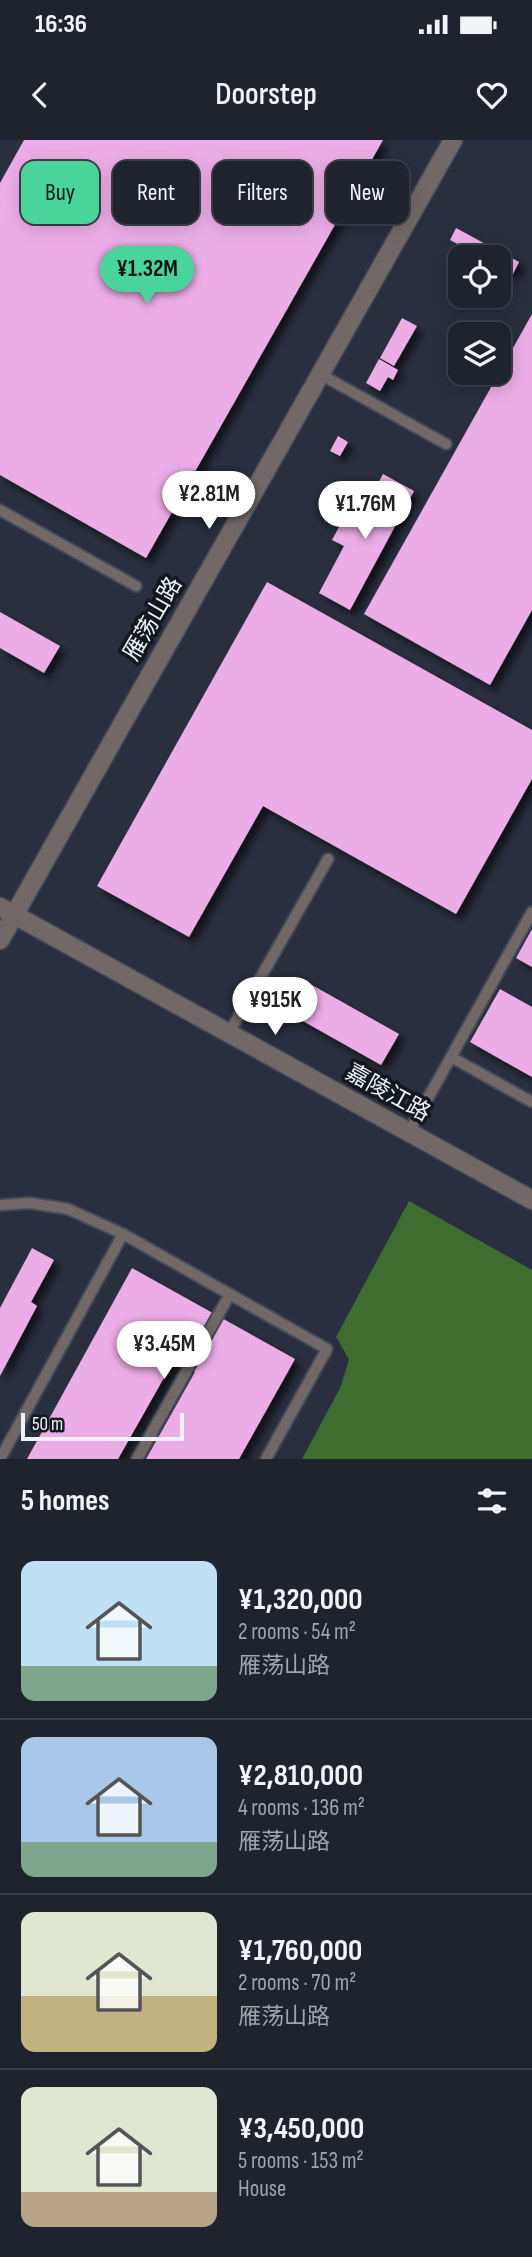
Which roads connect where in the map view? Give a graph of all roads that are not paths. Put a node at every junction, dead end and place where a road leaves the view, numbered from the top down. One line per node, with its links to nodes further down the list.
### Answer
1 (453, 140): 2 (street, 雁荡山路)
2 (320, 374): 3 (lane); 7 (street, 雁荡山路)
3 (446, 444)
4 (0, 510): 5 (lane)
5 (136, 586)
6 (328, 859): 10 (lane)
7 (7, 911): 9 (street, 雁荡山路); 10 (street, 嘉陵江路)
8 (532, 912): 11 (lane)
9 (0, 940)
10 (229, 1033): 13 (street, 嘉陵江路)
11 (451, 1057): 12 (lane); 13 (lane)
12 (532, 1101)
13 (409, 1132): 14 (street, 嘉陵江路)
14 (532, 1200)
15 (0, 1205): 16 (lane)
16 (123, 1234): 17 (lane); 18 (lane)
17 (230, 1294): 19 (lane); 20 (lane)
18 (0, 1458)
19 (137, 1459)
20 (266, 1459)

